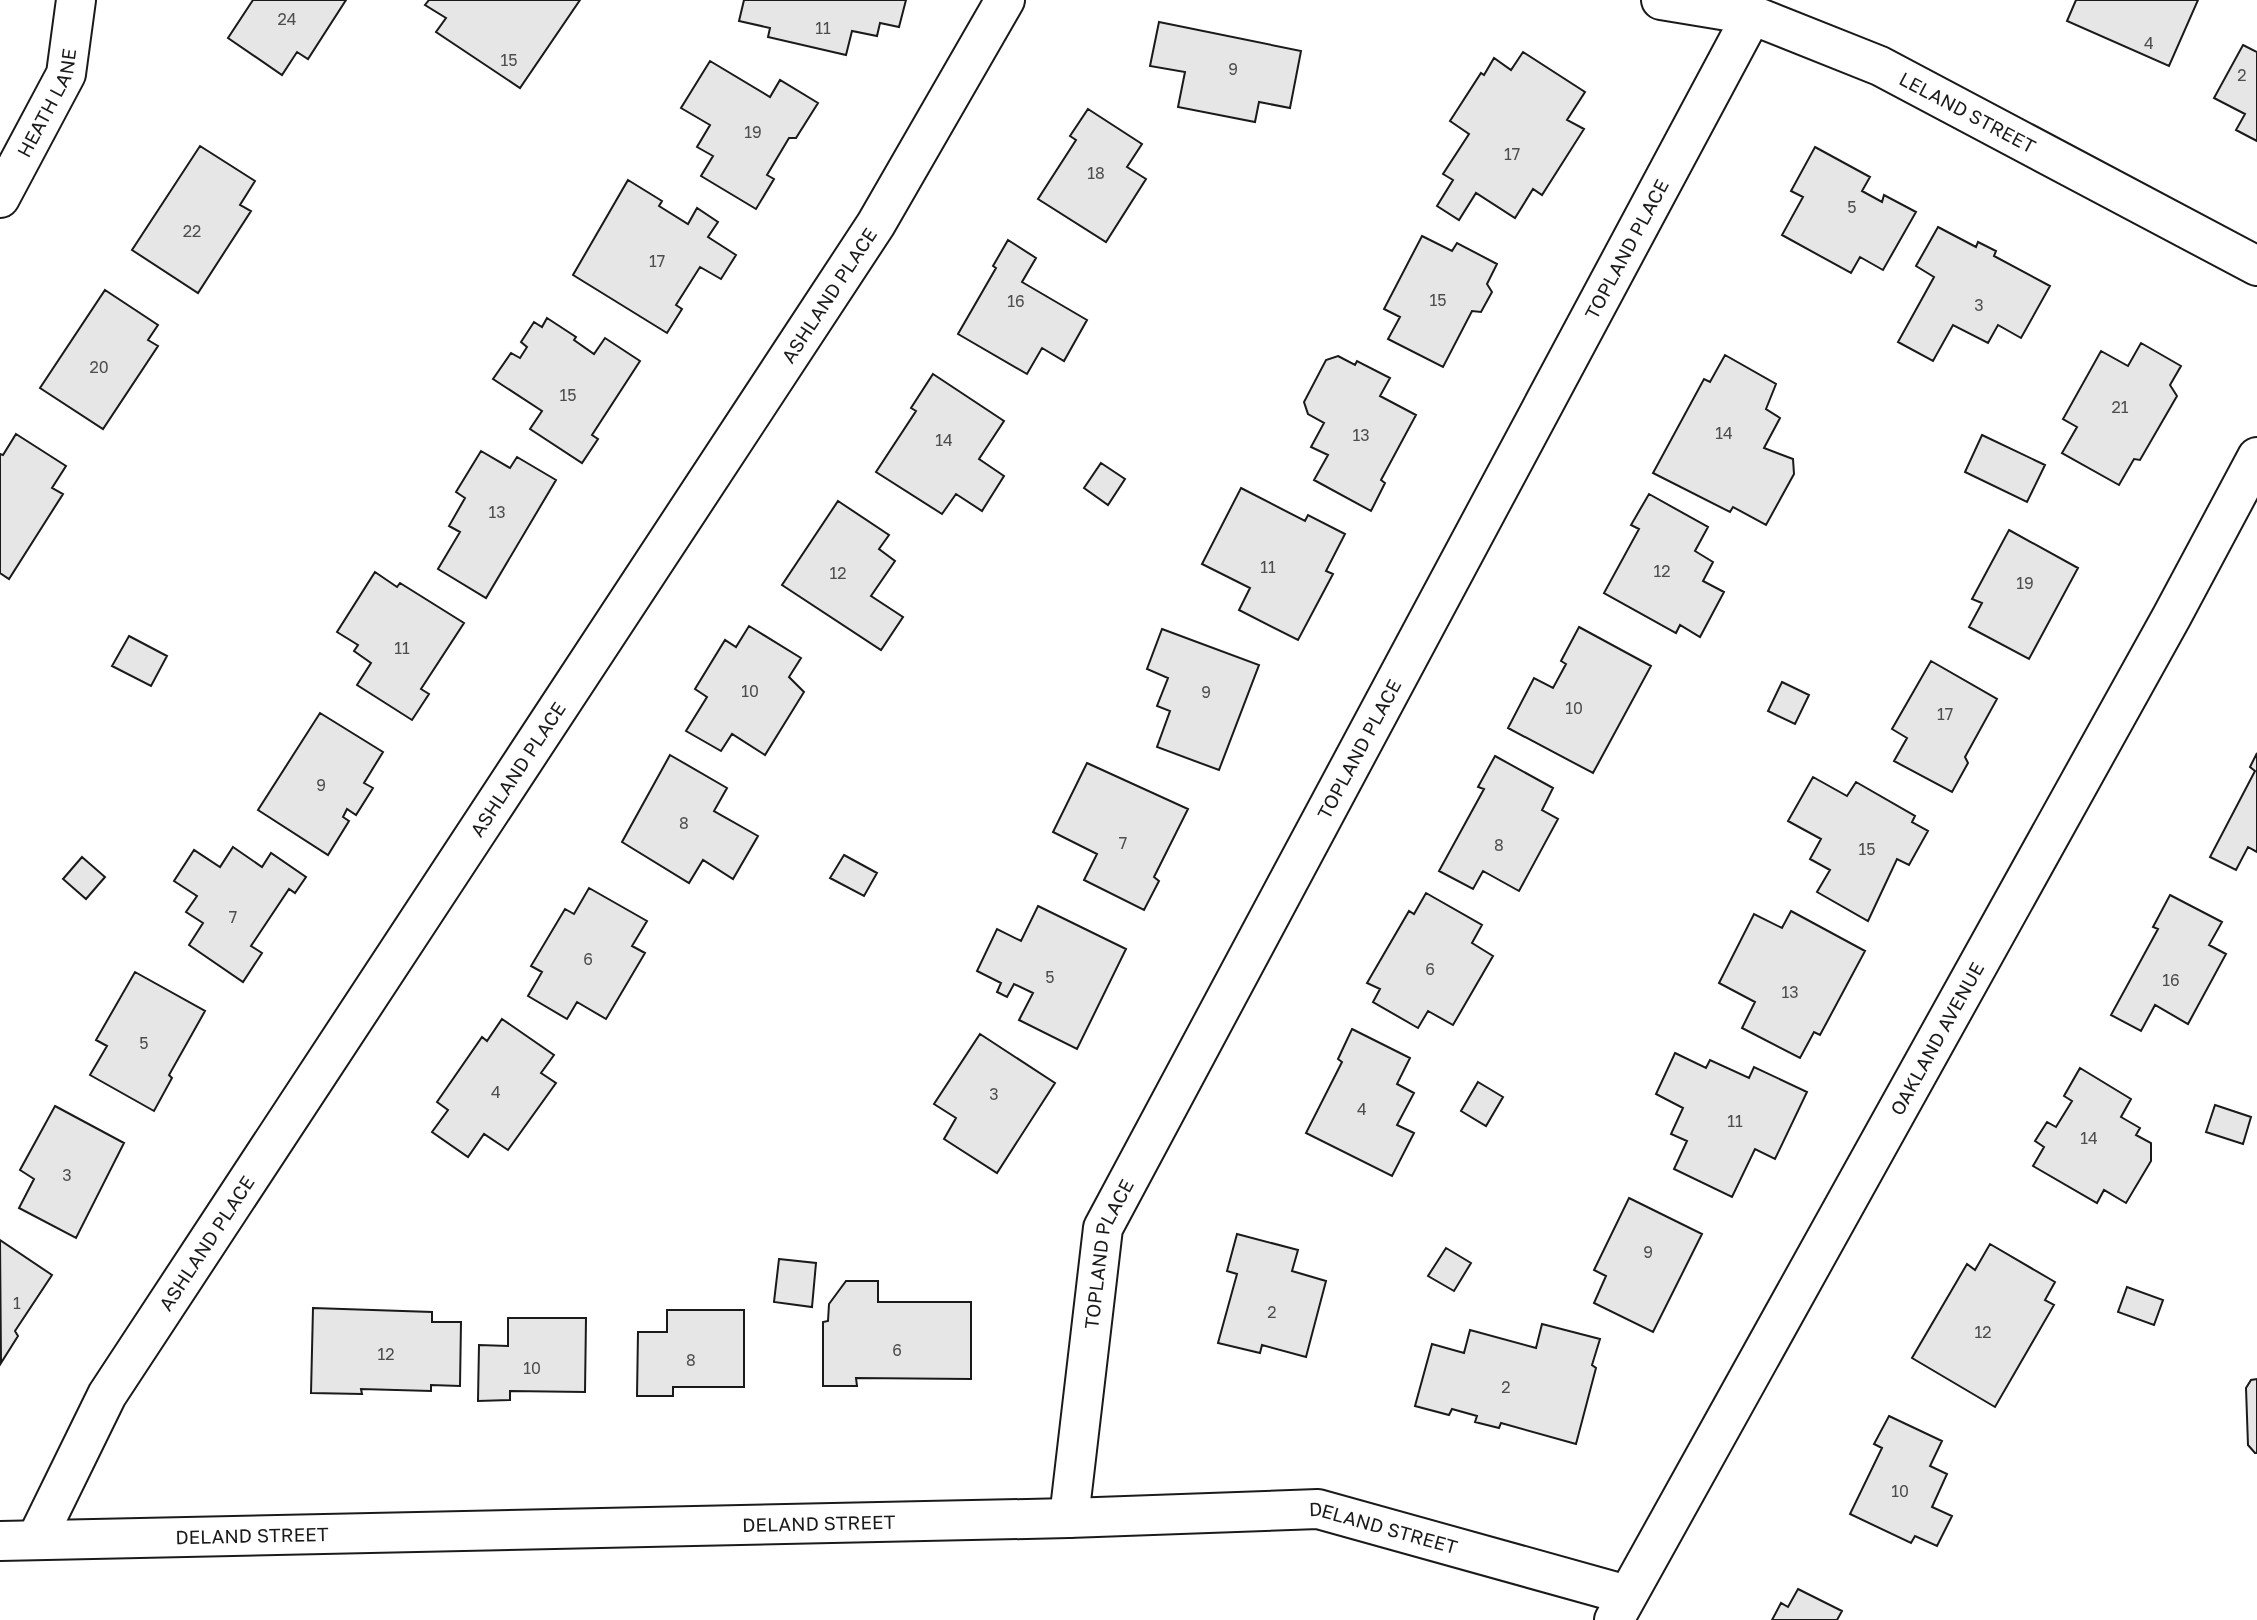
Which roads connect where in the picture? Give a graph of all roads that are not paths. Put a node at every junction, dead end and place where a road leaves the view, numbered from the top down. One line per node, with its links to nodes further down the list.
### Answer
1 (76, 0): 5 (street, HEATH LANE)
2 (1005, 0): 9 (street, ASHLAND PLACE)
3 (1661, 0): 4 (street, LELAND STREET)
4 (1752, 15): 6 (street, LELAND STREET); 8 (street, TOPLAND PLACE)
5 (0, 198)
6 (2257, 266)
7 (2257, 457): 10 (street, OAKLAND AVENUE)
8 (1069, 1518): 9 (street, DELAND STREET); 10 (street, DELAND STREET)
9 (18, 1540)
10 (1621, 1607)

